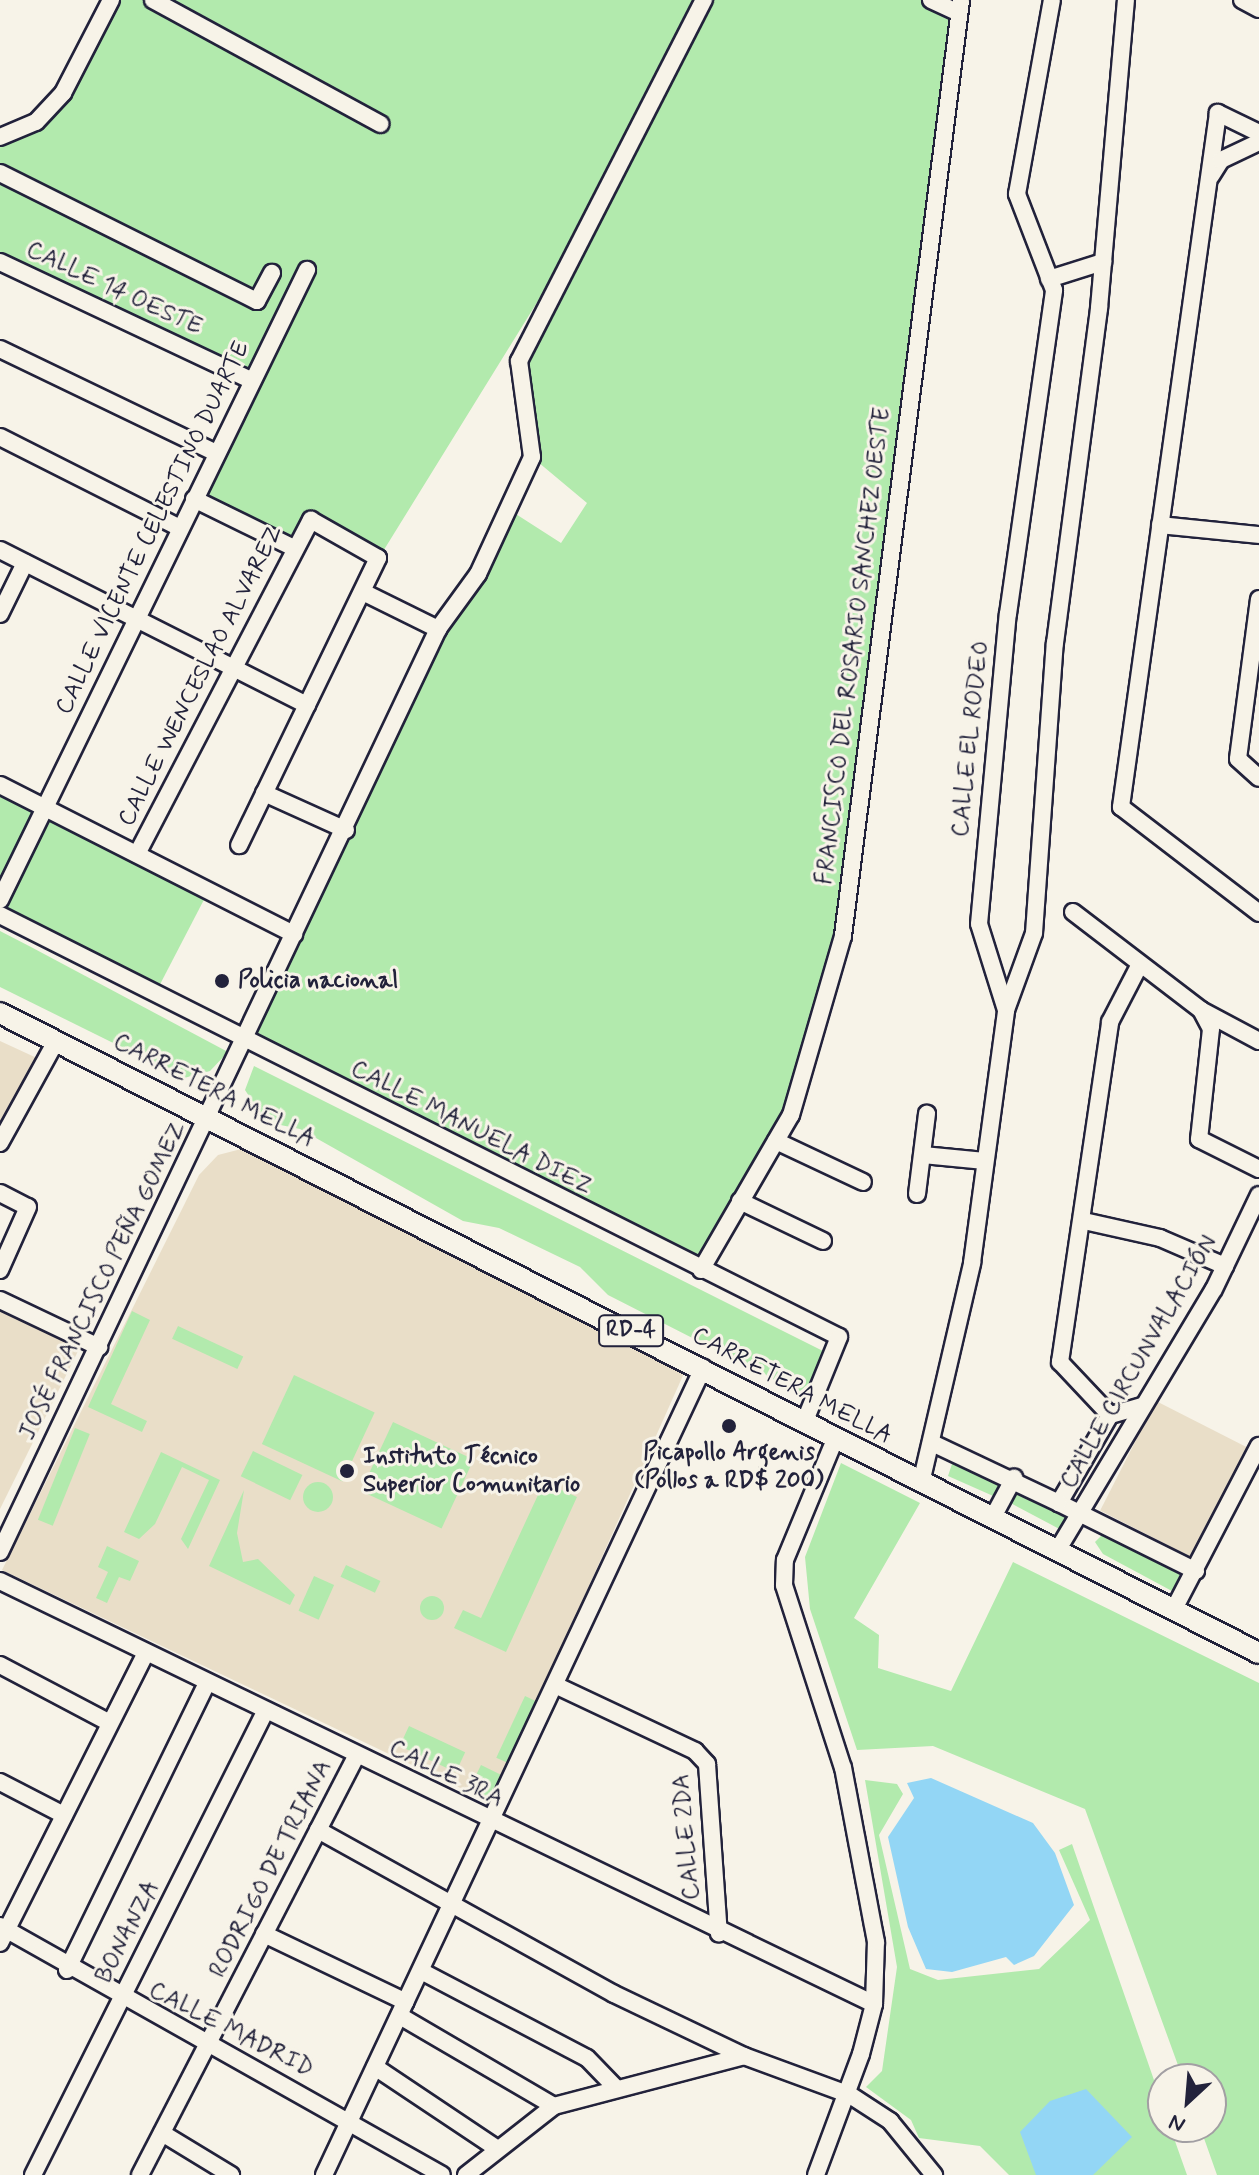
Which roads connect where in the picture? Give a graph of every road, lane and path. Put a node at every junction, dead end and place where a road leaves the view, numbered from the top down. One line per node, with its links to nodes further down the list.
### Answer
1 (153, 0): 10 (street)
2 (704, 0): 36 (street, JOSÉ FRANCISCO PEÑA GOMEZ)
3 (931, 0): 8 (street)
4 (1052, 0): 20 (street, CALLE EL RODEO)
5 (1126, 0): 17 (street)
6 (1242, 0): 9 (street)
7 (108, 1): 12 (street)
8 (960, 7): 60 (street, FRANCISCO DEL ROSARIO SANCHEZ OESTE)
9 (1259, 9)
10 (380, 124)
11 (1259, 133): 15 (street)
12 (0, 137)
13 (1259, 142): 15 (street)
14 (0, 173): 19 (street)
15 (1206, 184): 26 (street)
16 (0, 262): 22 (street, CALLE 14 OESTE)
17 (1103, 262): 20 (street); 52 (street)
18 (307, 270): 22 (street, CALLE VICENTE CELESTINO DUARTE)
19 (272, 273)
20 (1049, 279): 52 (street, CALLE EL RODEO)
21 (0, 349): 24 (street)
22 (251, 380): 24 (street, CALLE VICENTE CELESTINO DUARTE)
23 (0, 437): 27 (street)
24 (216, 453): 25 (street, CALLE VICENTE CELESTINO DUARTE)
25 (194, 499): 27 (street, CALLE VICENTE CELESTINO DUARTE); 29 (street)
26 (1160, 525): 28 (street); 48 (street)
27 (180, 528): 35 (street, CALLE VICENTE CELESTINO DUARTE)
28 (1259, 535)
29 (294, 548): 32 (street, CALLE WENCESLAO ALVAREZ); 37 (street, CALLE WENCESLAO ALVAREZ)
30 (0, 550): 31 (street)
31 (25, 563): 34 (street); 35 (street)
32 (363, 592): 36 (street); 38 (street)
33 (1258, 608): 39 (street)
34 (0, 614)
35 (135, 619): 37 (street); 42 (street, CALLE VICENTE CELESTINO DUARTE)
36 (438, 629): 43 (street, JOSÉ FRANCISCO PEÑA GOMEZ)
37 (233, 667): 38 (street); 45 (street, CALLE WENCESLAO ALVAREZ)
38 (307, 705): 41 (street)
39 (1259, 778)
40 (0, 785): 42 (street)
41 (264, 793): 43 (street); 44 (street)
42 (44, 807): 45 (street); 46 (street, CALLE VICENTE CELESTINO DUARTE)
43 (346, 830): 50 (street, JOSÉ FRANCISCO PEÑA GOMEZ)
44 (239, 845)
45 (137, 854): 50 (street)
46 (0, 900)
47 (1073, 912): 51 (street)
48 (1259, 913)
49 (0, 915): 55 (street, CALLE MANUELA DIEZ)
50 (294, 934): 55 (street, JOSÉ FRANCISCO PEÑA GOMEZ)
51 (1139, 966): 53 (street); 70 (street)
52 (1006, 1010): 63 (street, CALLE EL RODEO)
53 (1201, 1010): 57 (street); 64 (street)
54 (0, 1013): 56 (main road, CARRETERA MELLA / RD-4)
55 (243, 1040): 59 (street, JOSÉ FRANCISCO PEÑA GOMEZ); 74 (street, CALLE MANUELA DIEZ)
56 (56, 1041): 59 (main road, CARRETERA MELLA / RD-4); 61 (street)
57 (1259, 1041)
58 (927, 1114): 62 (street)
59 (208, 1118): 76 (street, JOSÉ FRANCISCO PEÑA GOMEZ); 77 (main road, CARRETERA MELLA / RD-4)
60 (776, 1141): 65 (street); 69 (street, FRANCISCO DEL ROSARIO SANCHEZ OESTE)
61 (0, 1143)
62 (923, 1155): 63 (street); 67 (street)
63 (985, 1161): 82 (street, CALLE EL RODEO)
64 (1259, 1169)
65 (863, 1182)
66 (0, 1193): 73 (street)
67 (917, 1194)
68 (1259, 1195): 72 (street, CALLE CIRCUNVALACIÓN)
69 (740, 1201): 71 (street); 74 (street, FRANCISCO DEL ROSARIO SANCHEZ OESTE)
70 (1084, 1221): 72 (street); 79 (street)
71 (823, 1241)
72 (1225, 1266): 78 (street, CALLE CIRCUNVALACIÓN)
73 (0, 1270)
74 (701, 1270): 80 (street, CALLE MANUELA DIEZ)
75 (0, 1300): 76 (street)
76 (99, 1347): 90 (street, JOSÉ FRANCISCO PEÑA GOMEZ)
77 (703, 1368): 80 (main road, CARRETERA MELLA / RD-4); 98 (street)
78 (1142, 1406): 79 (street); 87 (street, CALLE CIRCUNVALACIÓN)
79 (1110, 1415): 86 (street)
80 (804, 1423): 81 (main road, CARRETERA MELLA / RD-4)
81 (835, 1439): 85 (main road, CARRETERA MELLA / RD-4); 113 (street)
82 (932, 1443): 84 (street); 85 (street, CALLE EL RODEO)
83 (1259, 1446): 91 (street)
84 (1014, 1478): 86 (street); 88 (street)
85 (921, 1483): 88 (main road, CARRETERA MELLA / RD-4)
86 (1059, 1503): 87 (street)
87 (1080, 1514): 89 (street, CALLE CIRCUNVALACIÓN); 91 (street)
88 (992, 1519): 89 (main road, CARRETERA MELLA / RD-4)
89 (1057, 1551): 93 (main road, CARRETERA MELLA / RD-4)
90 (0, 1552)
91 (1196, 1571): 93 (street)
92 (0, 1581): 94 (street, CALLE 3RA)
93 (1174, 1609): 95 (main road, CARRETERA MELLA / RD-4)
94 (146, 1653): 97 (street, CALLE 3RA); 100 (street)
95 (1259, 1653)
96 (0, 1665): 100 (street)
97 (207, 1683): 99 (street, CALLE 3RA); 110 (street)
98 (555, 1685): 104 (street); 109 (street, CALLE 2DA)
99 (265, 1712): 101 (street, CALLE 3RA); 112 (street, BONANZA)
100 (110, 1723): 103 (street)
101 (356, 1756): 104 (street, CALLE 3RA); 105 (street, RODRIGO DE TRIANA)
102 (0, 1782): 103 (street)
103 (64, 1815): 107 (street)
104 (492, 1823): 106 (street); 109 (street, CALLE 3RA)
105 (318, 1830): 106 (street); 108 (street, RODRIGO DE TRIANA)
106 (451, 1908): 111 (street); 116 (street)
107 (2, 1934): 110 (street, CALLE MADRID)
108 (264, 1934): 114 (street); 115 (street, RODRIGO DE TRIANA)
109 (719, 1934): 113 (street, CALLE 3RA)
110 (67, 1970): 112 (street, CALLE MADRID)
111 (421, 1971): 114 (street); 118 (street)
112 (120, 2000): 115 (street, CALLE MADRID); 124 (street, BONANZA)
113 (874, 2004): 119 (street)
114 (403, 2009): 117 (street); 120 (street)
115 (207, 2045): 121 (street, CALLE MADRID); 122 (street, RODRIGO DE TRIANA)
116 (744, 2056): 118 (street); 119 (street)
117 (375, 2067): 121 (street); 123 (street)
118 (614, 2086): 120 (street)
119 (850, 2095): 130 (street); 131 (street)
120 (554, 2106): 123 (street)
121 (349, 2122): 127 (street); 128 (street, CALLE MADRID)
122 (162, 2133): 125 (street, RODRIGO DE TRIANA); 126 (street)
123 (496, 2148): 129 (street)
124 (33, 2175)
125 (140, 2175)
126 (231, 2175)
127 (324, 2175)
128 (442, 2175)
129 (466, 2175)
130 (816, 2175)
131 (934, 2175)

